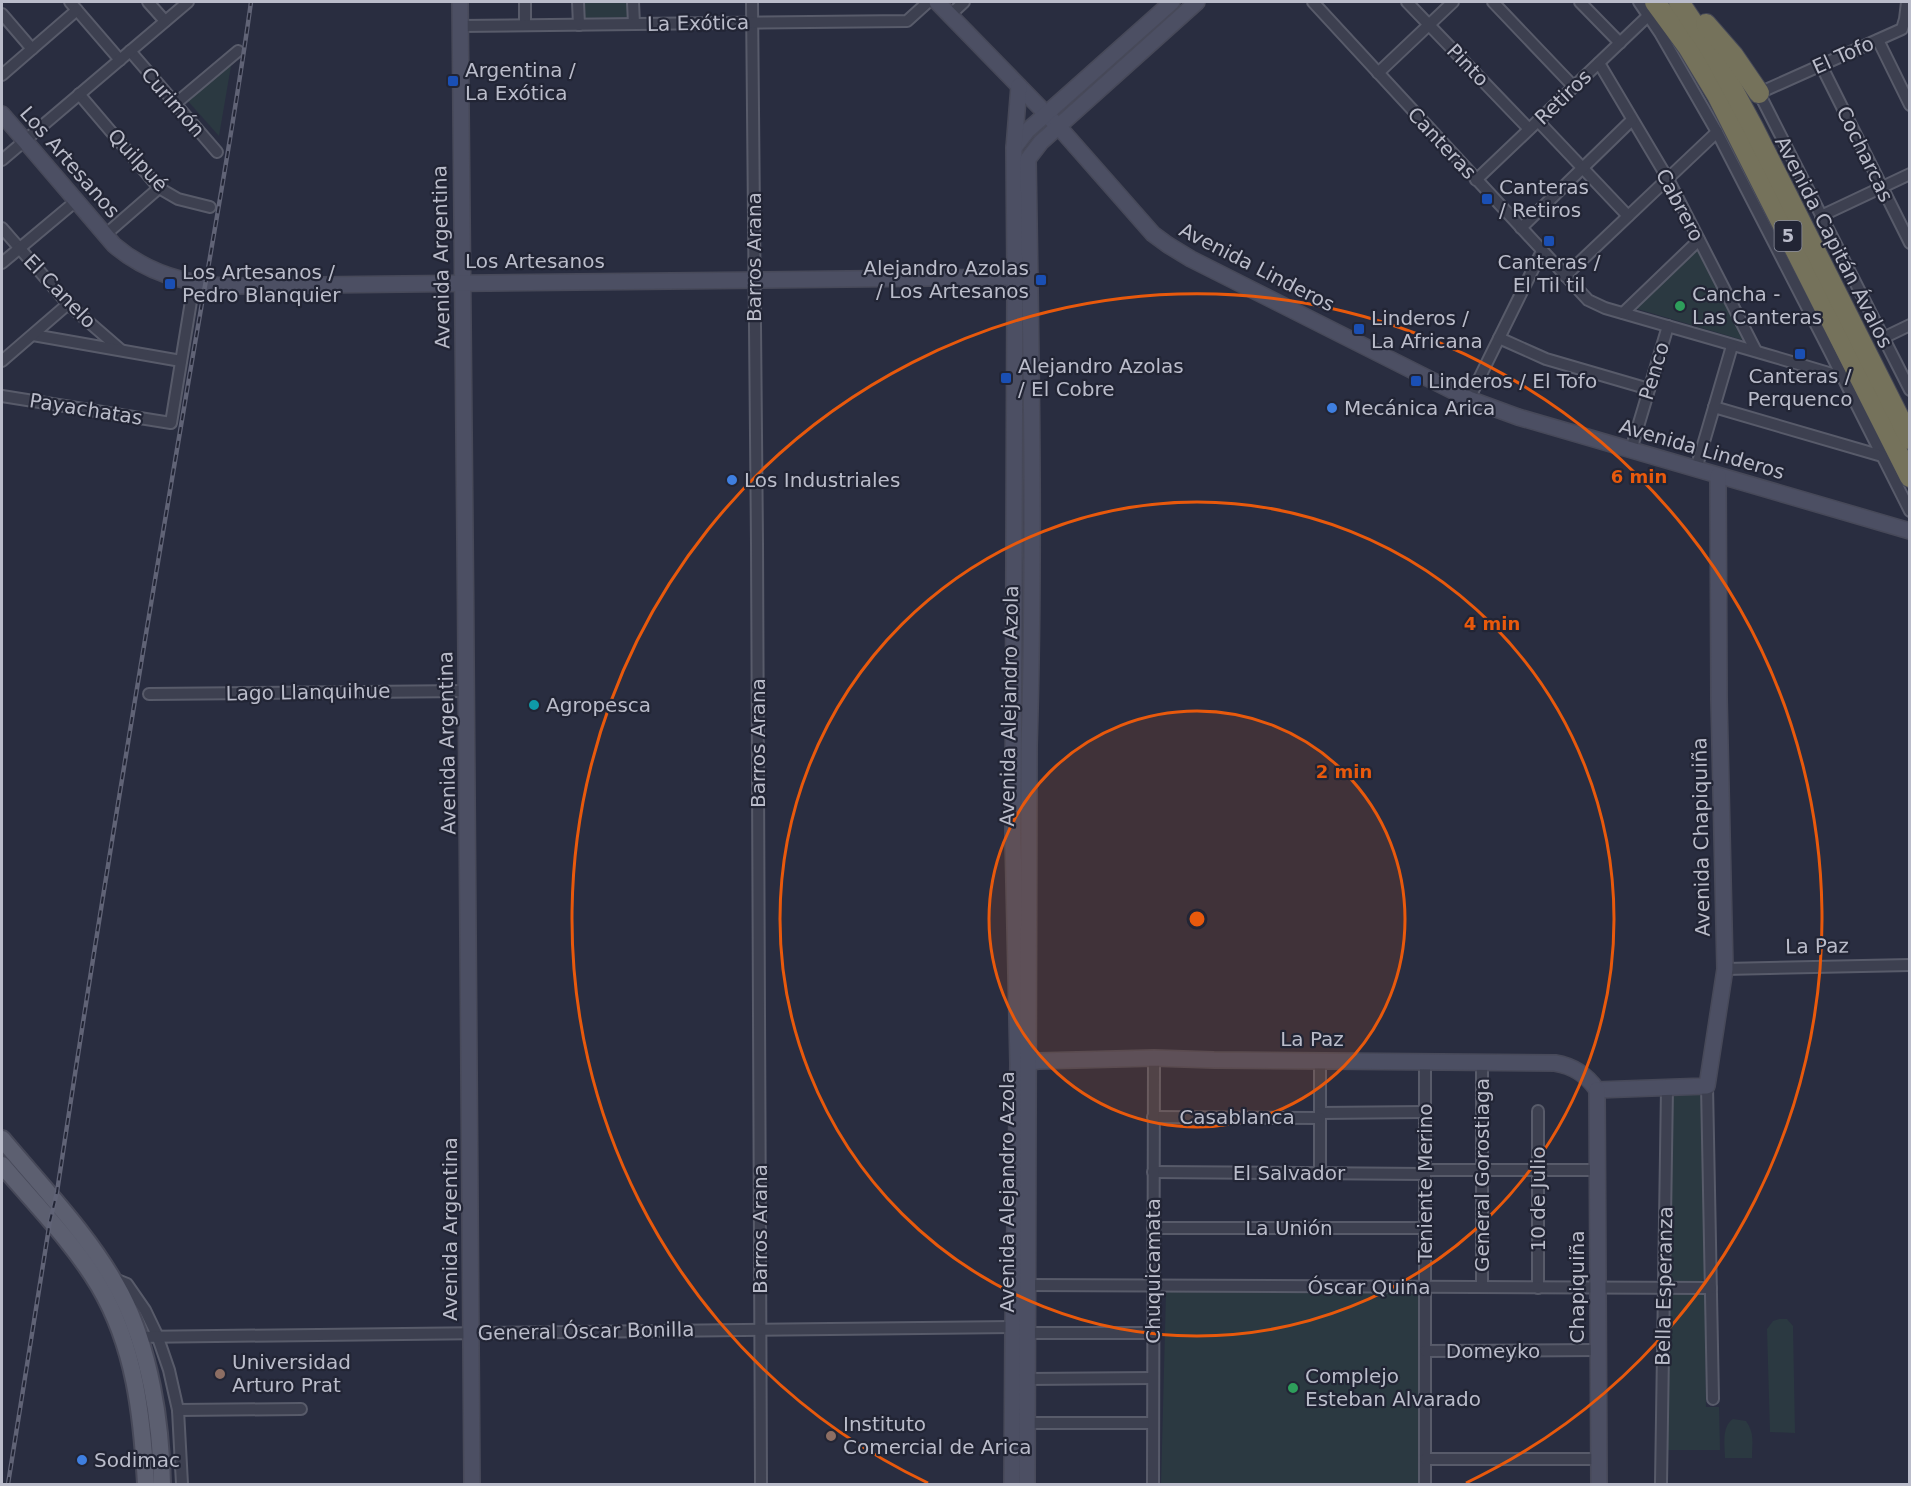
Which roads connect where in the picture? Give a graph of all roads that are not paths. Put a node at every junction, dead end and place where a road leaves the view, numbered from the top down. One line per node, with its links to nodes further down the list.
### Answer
1 (148, 2): 24 (street)
2 (188, 2): 24 (street)
3 (460, 2): 30 (street, Avenida Argentina)
4 (525, 2): 28 (street)
5 (578, 2): 29 (street)
6 (633, 2): 26 (street)
7 (752, 2): 25 (street, Barros Arana)
8 (928, 2): 25 (street, La Exótica)
9 (937, 2): 20 (street, Avenida Linderos)
10 (1172, 2): 48 (street)
11 (1197, 2): 51 (street, Avenida Alejandro Azola)
12 (1313, 2): 39 (street, Canteras)
13 (1407, 2): 27 (street, Pinto)
14 (1453, 2): 27 (street)
15 (1492, 2): 42 (street)
16 (1580, 2): 32 (street)
17 (1639, 2): 22 (street, Avenida Capitán Ávalos)
18 (1681, 2): 43 (highway); 99 (highway, Avenida Capitán Ávalos / 5)
19 (73, 6): 33 (street); 36 (street, Curimón)
20 (955, 7): 41 (street, Avenida Linderos)
21 (1908, 7): 31 (street, El Tofo)
22 (1652, 8): 32 (street, Retiros); 53 (street, Avenida Capitán Ávalos); 104 (highway, Avenida Capitán Ávalos / 5)
23 (2, 14): 33 (street)
24 (165, 21): 34 (street)
25 (752, 23): 26 (street, La Exótica); 78 (street, Barros Arana)
26 (634, 24): 29 (street, La Exótica)
27 (1429, 24): 39 (street); 52 (street, Pinto)
28 (525, 25): 29 (street, La Exótica); 30 (street, La Exótica)
29 (579, 25)
30 (460, 26): 79 (street, Avenida Argentina)
31 (1878, 40): 38 (street, El Tofo); 46 (street)
32 (1620, 43): 37 (street, Retiros)
33 (32, 49): 40 (street)
34 (130, 51): 36 (street); 45 (street, Curimón)
35 (238, 51): 45 (street)
36 (120, 60): 44 (street)
37 (1599, 63): 42 (street, Retiros); 49 (street, Cabrero)
38 (1821, 65): 43 (street, El Tofo); 62 (street, Cocharcas)
39 (1378, 73): 61 (street, Canteras)
40 (2, 75)
41 (1019, 86): 48 (street, Avenida Linderos); 55 (street, Avenida Alejandro Azola)
42 (1574, 87): 50 (street, Retiros)
43 (1759, 93): 67 (street, Avenida Capitán Ávalos)
44 (79, 94): 54 (street); 63 (street, Quilpué)
45 (175, 104): 56 (street, Curimón)
46 (1910, 105)
47 (2, 114): 54 (street, Los Artesanos)
48 (1046, 114): 51 (street, Avenida Linderos); 55 (street)
49 (1632, 120): 58 (street); 60 (street, Cabrero)
50 (1538, 121): 52 (street, Retiros); 58 (street)
51 (1058, 126): 77 (street, Avenida Alejandro Azola); 97 (street, Avenida Linderos)
52 (1529, 129): 61 (street, Retiros)
53 (1718, 132): 60 (street); 93 (street, Avenida Capitán Ávalos)
54 (24, 141): 57 (street); 64 (street, Los Artesanos)
55 (1014, 148): 77 (street, Avenida Alejandro Azola)
56 (217, 152)
57 (2, 160)
58 (1583, 168): 66 (street); 69 (street)
59 (1910, 174): 62 (street)
60 (1668, 179): 66 (street); 71 (street, Cabrero)
61 (1476, 180): 69 (street, Canteras)
62 (1881, 186): 67 (street); 72 (street, Cocharcas)
63 (159, 188): 65 (street, Quilpué); 70 (street)
64 (76, 201): 70 (street, Los Artesanos); 73 (street)
65 (210, 207)
66 (1629, 216): 76 (street)
67 (1821, 216): 87 (street, Avenida Capitán Ávalos)
68 (2, 228): 73 (street, El Canelo)
69 (1521, 228): 74 (street, Canteras)
70 (105, 235): 80 (street, Los Artesanos)
71 (1699, 240): 82 (street); 90 (street, Cabrero)
72 (1910, 243)
73 (19, 249): 75 (street); 81 (street, El Canelo)
74 (1542, 251): 76 (street, Canteras); 86 (street)
75 (2, 263)
76 (1565, 276): 82 (street, Canteras)
77 (1023, 278): 78 (street, Los Artesanos); 115 (street, Avenida Alejandro Azola)
78 (754, 280): 79 (street, Los Artesanos); 142 (street, Barros Arana)
79 (462, 282): 80 (street, Los Artesanos); 107 (street, Avenida Argentina)
80 (194, 283): 92 (street)
81 (68, 304): 85 (street); 89 (street, El Canelo)
82 (1623, 314): 84 (street, Canteras)
83 (1910, 325): 87 (street)
84 (1668, 326): 88 (street, Canteras); 94 (street, Penco)
85 (33, 334): 89 (street, El Canelo); 91 (street)
86 (1499, 338): 94 (street); 97 (street)
87 (1883, 338): 95 (street, Avenida Capitán Ávalos)
88 (1732, 346): 90 (street, Canteras); 98 (street)
89 (121, 350): 92 (street, El Canelo)
90 (1756, 351): 93 (street, Canteras)
91 (2, 361)
92 (181, 361): 96 (street, Payachatas)
93 (1842, 377): 101 (street, Avenida Capitán Ávalos)
94 (1649, 389): 100 (street, Penco)
95 (1910, 390)
96 (2, 396)
97 (1469, 399): 100 (street, Avenida Linderos)
98 (1714, 407): 101 (street); 102 (street)
99 (1910, 439)
100 (1631, 450): 102 (street, Avenida Linderos)
101 (1882, 456): 105 (street, Avenida Capitán Ávalos)
102 (1696, 469): 103 (street, Avenida Linderos)
103 (1718, 476): 106 (street, Avenida Linderos); 110 (street, Avenida Chapiquiña)
104 (1910, 477)
105 (1910, 511)
106 (1910, 531)
107 (468, 691): 108 (street, Lago Llanquihue); 144 (street, Avenida Argentina)
108 (149, 694)
109 (1910, 964): 110 (street, La Paz)
110 (1725, 969): 116 (street, Avenida Chapiquiña)
111 (1154, 1058): 112 (street, La Paz); 115 (street, La Paz); 122 (street, Chuquicamata)
112 (1320, 1060): 113 (street, La Paz); 121 (street)
113 (1425, 1061): 114 (street, La Paz); 120 (street, Teniente Merino)
114 (1482, 1062): 118 (street, La Paz); 125 (street, General Gorostiaga)
115 (1023, 1063): 134 (street, Avenida Alejandro Azola); 143 (street, Avenida Alejandro Azola)
116 (1707, 1086): 117 (street); 141 (street)
117 (1667, 1088): 118 (street); 140 (street, Bella Esperanza)
118 (1596, 1090): 127 (street, Chapiquiña)
119 (1538, 1111): 126 (street, 10 de Julio)
120 (1425, 1112): 121 (street, Casablanca); 129 (street, Teniente Merino)
121 (1320, 1116): 122 (street, Casablanca); 130 (street)
122 (1154, 1117): 128 (street, Chuquicamata)
123 (2, 1140): 133 (main road)
124 (2, 1165): 147 (main road)
125 (1482, 1170): 126 (street, El Salvador); 129 (street, El Salvador); 137 (street, General Gorostiaga)
126 (1538, 1170): 127 (street, El Salvador); 138 (street, 10 de Julio)
127 (1597, 1170): 139 (street, Chapiquiña)
128 (1153, 1172): 130 (street, El Salvador); 131 (street, Chuquicamata)
129 (1425, 1172): 130 (street, El Salvador); 132 (street, Teniente Merino)
130 (1320, 1173)
131 (1153, 1227): 132 (street, La Unión); 135 (street, Chuquicamata)
132 (1425, 1228): 136 (street, Teniente Merino)
133 (112, 1278): 146 (street); 147 (main road)
134 (1027, 1286): 135 (street, Óscar Quina); 143 (street, Avenida Alejandro Azola)
135 (1153, 1286): 136 (street, Óscar Quina); 145 (street, Chuquicamata)
136 (1425, 1287): 137 (street, Óscar Quina); 149 (street, Teniente Merino)
137 (1482, 1287): 138 (street, Óscar Quina)
138 (1538, 1288): 139 (street, Óscar Quina)
139 (1598, 1288): 140 (street, Óscar Quina); 148 (street, Chapiquiña)
140 (1664, 1288): 141 (street, Óscar Quina); 169 (street, Bella Esperanza)
141 (1711, 1288): 152 (street)
142 (761, 1329): 143 (street, General Óscar Bonilla); 144 (street, General Óscar Bonilla); 163 (street, Barros Arana)
143 (1020, 1330): 145 (street, General Óscar Bonilla); 151 (street, Avenida Alejandro Azola); 164 (street, Avenida Alejandro Azola)
144 (472, 1332): 146 (street, General Óscar Bonilla); 162 (street, Avenida Argentina)
145 (1153, 1334): 150 (street, Chuquicamata)
146 (157, 1335): 147 (street, General Óscar Bonilla); 154 (street)
147 (131, 1336): 159 (main road); 160 (main road)
148 (1598, 1350): 149 (street, Domeyko); 158 (street, Chapiquiña)
149 (1425, 1351): 157 (street, Teniente Merino)
150 (1152, 1378): 151 (street); 156 (street, Chuquicamata)
151 (1027, 1379): 155 (street, Avenida Alejandro Azola)
152 (1713, 1399)
153 (301, 1409): 154 (street)
154 (178, 1410): 161 (street)
155 (1027, 1423): 156 (street); 165 (street, Avenida Alejandro Azola)
156 (1152, 1423): 166 (street, Chuquicamata)
157 (1425, 1459): 158 (street); 167 (street, Teniente Merino)
158 (1598, 1459): 168 (street, Chapiquiña)
159 (146, 1485)
160 (162, 1485)
161 (182, 1485)
162 (472, 1485)
163 (761, 1485)
164 (1012, 1485)
165 (1027, 1485)
166 (1153, 1485)
167 (1425, 1485)
168 (1599, 1485)
169 (1661, 1485)

